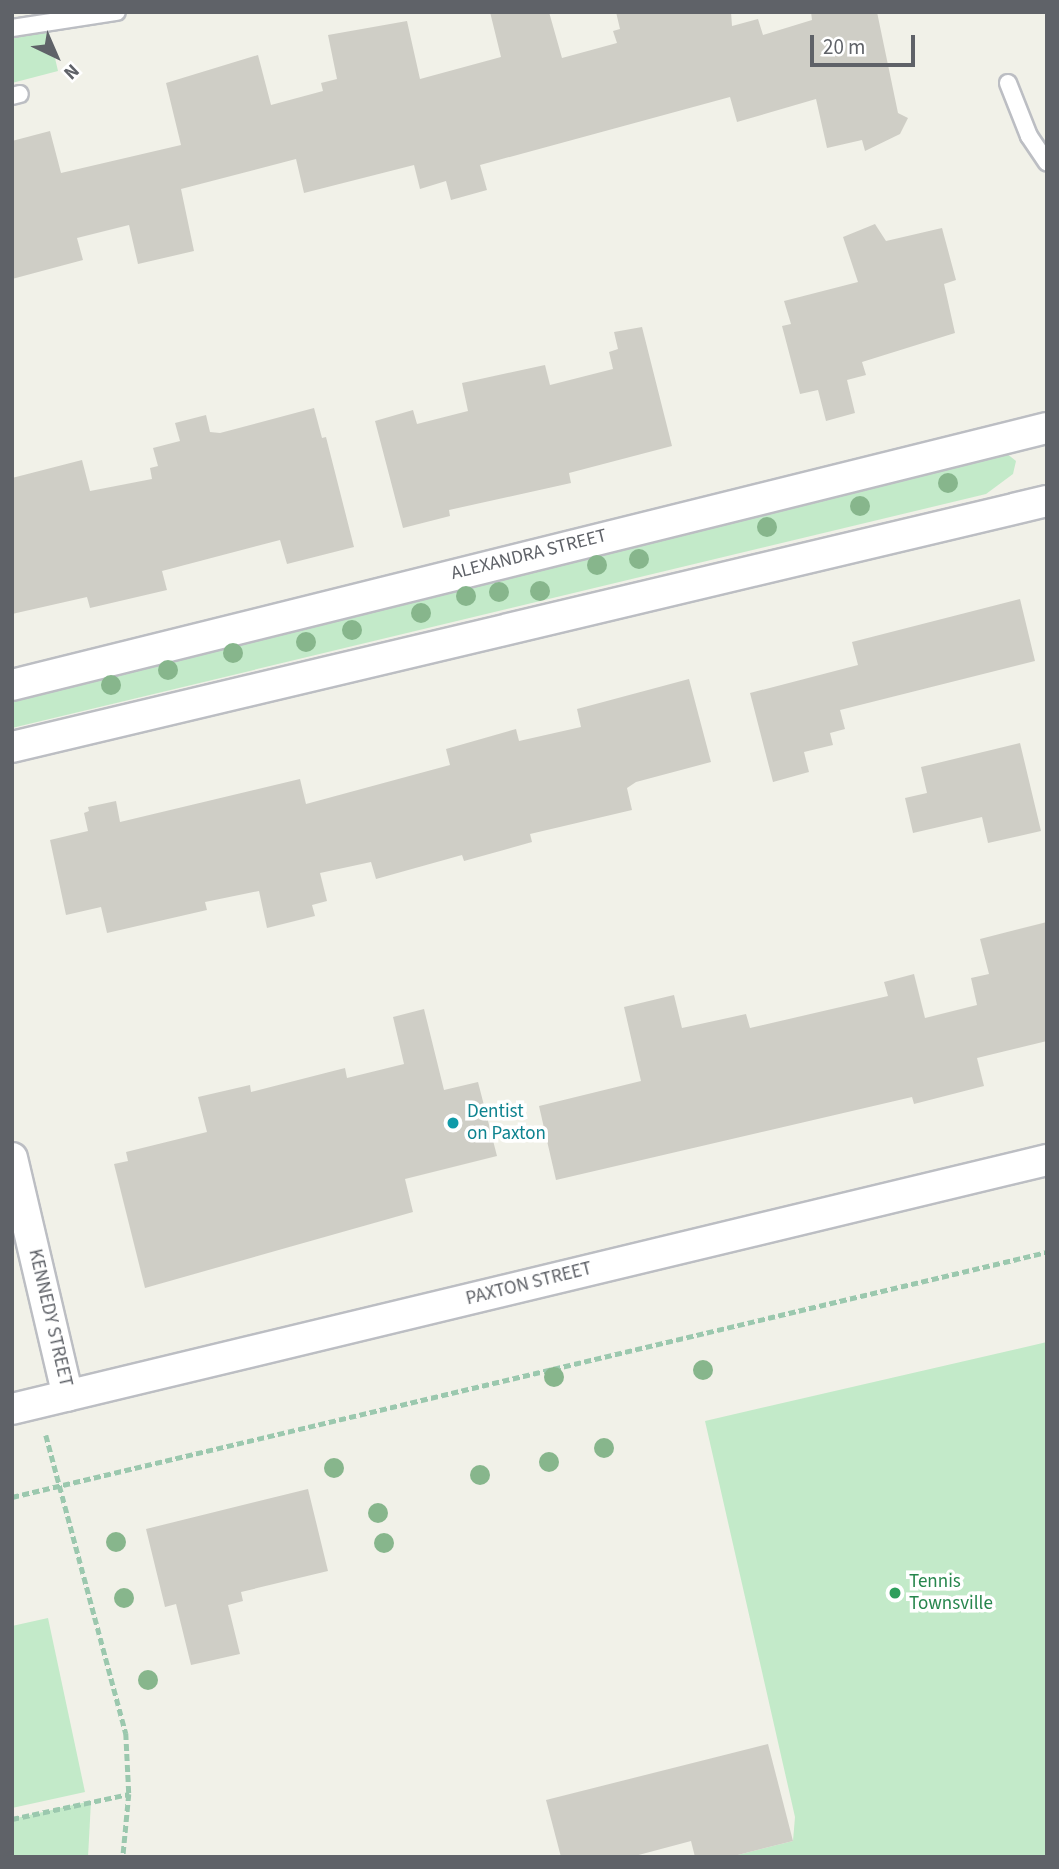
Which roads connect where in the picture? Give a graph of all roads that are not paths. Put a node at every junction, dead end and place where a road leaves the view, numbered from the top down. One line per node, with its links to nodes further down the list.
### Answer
1 (117, 12): 2 (lane)
2 (12, 28)
3 (1008, 83): 4 (lane)
4 (1047, 163)
5 (1047, 428): 7 (street, ALEXANDRA STREET)
6 (1047, 501): 8 (street)
7 (12, 685)
8 (12, 747)
9 (12, 1158): 11 (street, KENNEDY STREET)
10 (1047, 1160): 11 (street, PAXTON STREET)
11 (68, 1396): 12 (street, PAXTON STREET)
12 (24, 1407)

